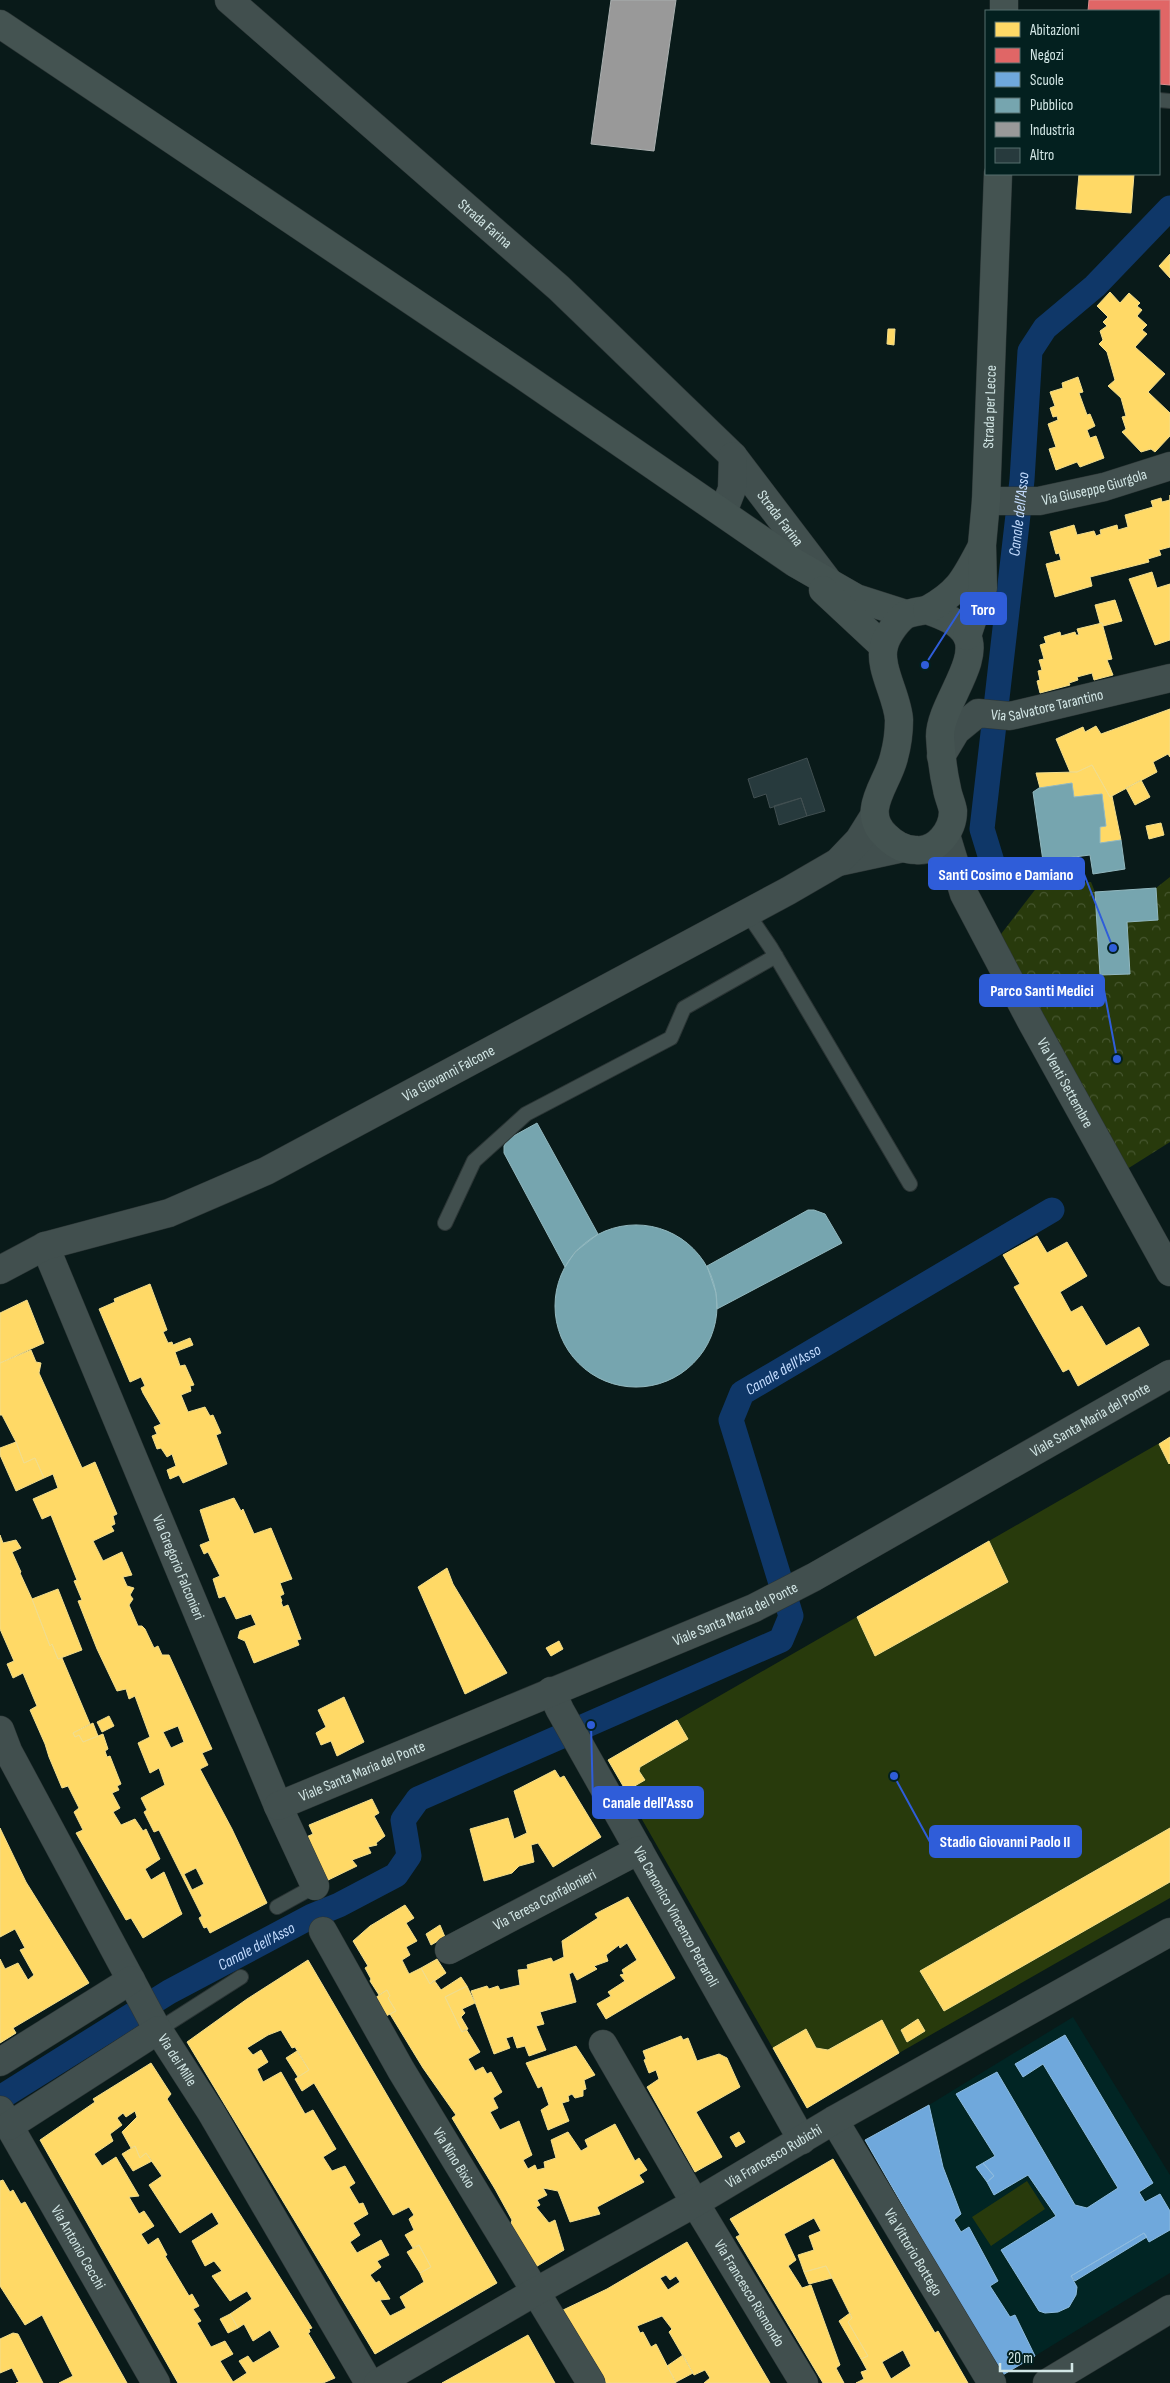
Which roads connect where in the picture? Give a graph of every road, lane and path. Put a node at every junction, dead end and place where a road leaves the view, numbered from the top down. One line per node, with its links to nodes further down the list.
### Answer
1 (229, 0): 4 (street, Strada Farina)
2 (0, 24): 7 (main road)
3 (998, 175): 6 (main road, Strada per Lecce)
4 (733, 456): 7 (street); 10 (street, Strada Farina)
5 (1170, 466): 6 (street, Via Giuseppe Giurgola)
6 (996, 501): 8 (main road, Strada per Lecce)
7 (723, 512): 9 (main road)
8 (982, 544): 11 (main road); 12 (main road, Strada per Lecce)
9 (795, 563): 10 (main road); 13 (main road)
10 (828, 580): 11 (main road)
11 (916, 612): 12 (main road); 13 (main road)
12 (967, 636): 15 (main road, Strada per Lecce)
13 (883, 646): 16 (main road)
14 (1170, 678): 15 (street, Via Salvatore Tarantino)
15 (941, 756): 17 (main road, Strada per Lecce)
16 (874, 816): 18 (main road); 19 (street, Via Giovanni Falcone)
17 (946, 835): 18 (main road); 20 (street, Via Venti Settembre)
18 (910, 849): 19 (street, Via Giovanni Falcone); 20 (street, Via Venti Settembre)
19 (838, 862): 21 (street, Via Giovanni Falcone)
20 (964, 894): 27 (street, Via Venti Settembre)
21 (748, 914): 22 (lane); 25 (street, Via Giovanni Falcone)
22 (776, 956): 23 (lane); 24 (lane)
23 (910, 1184)
24 (445, 1223)
25 (45, 1246): 26 (street, Via Giovanni Falcone); 31 (street, Via Gregorio Falconieri)
26 (0, 1270)
27 (1170, 1272)
28 (1170, 1374): 29 (street, Viale Santa Maria del Ponte)
29 (556, 1700): 31 (street, Viale Santa Maria del Ponte); 32 (street, Via Canonico Vincenzo Petraroli)
30 (0, 1730): 39 (street, Via dei Mille)
31 (278, 1806): 33 (street, Via Gregorio Falconieri)
32 (639, 1850): 37 (street, Via Teresa Confalonieri); 45 (street, Via Canonico Vincenzo Petraroli)
33 (315, 1886): 34 (lane)
34 (277, 1907)
35 (322, 1931): 47 (street, Via Nino Bixio)
36 (1170, 1932): 44 (street, Via Francesco Rubichi)
37 (449, 1950)
38 (241, 1977): 40 (lane)
39 (133, 1985): 40 (street, Via dei Mille); 42 (street)
40 (157, 2028): 43 (street); 50 (street, Via dei Mille)
41 (603, 2044): 46 (street, Via Francesco Rismondo)
42 (0, 2062)
43 (5, 2119): 49 (street, Via Antonio Cecchi)
44 (834, 2120): 45 (street, Via Francesco Rubichi); 54 (street, Via Vittorio Bottego)
45 (802, 2140): 46 (street, Via Francesco Rubichi)
46 (695, 2203): 47 (street, Via Francesco Rubichi); 53 (street, Via Francesco Rismondo)
47 (535, 2292): 51 (street, Via Francesco Rubichi); 52 (street, Via Nino Bixio)
48 (1170, 2309): 55 (street)
49 (156, 2383)
50 (369, 2383)
51 (378, 2383)
52 (591, 2383)
53 (804, 2383)
54 (992, 2383)
55 (1047, 2383)

